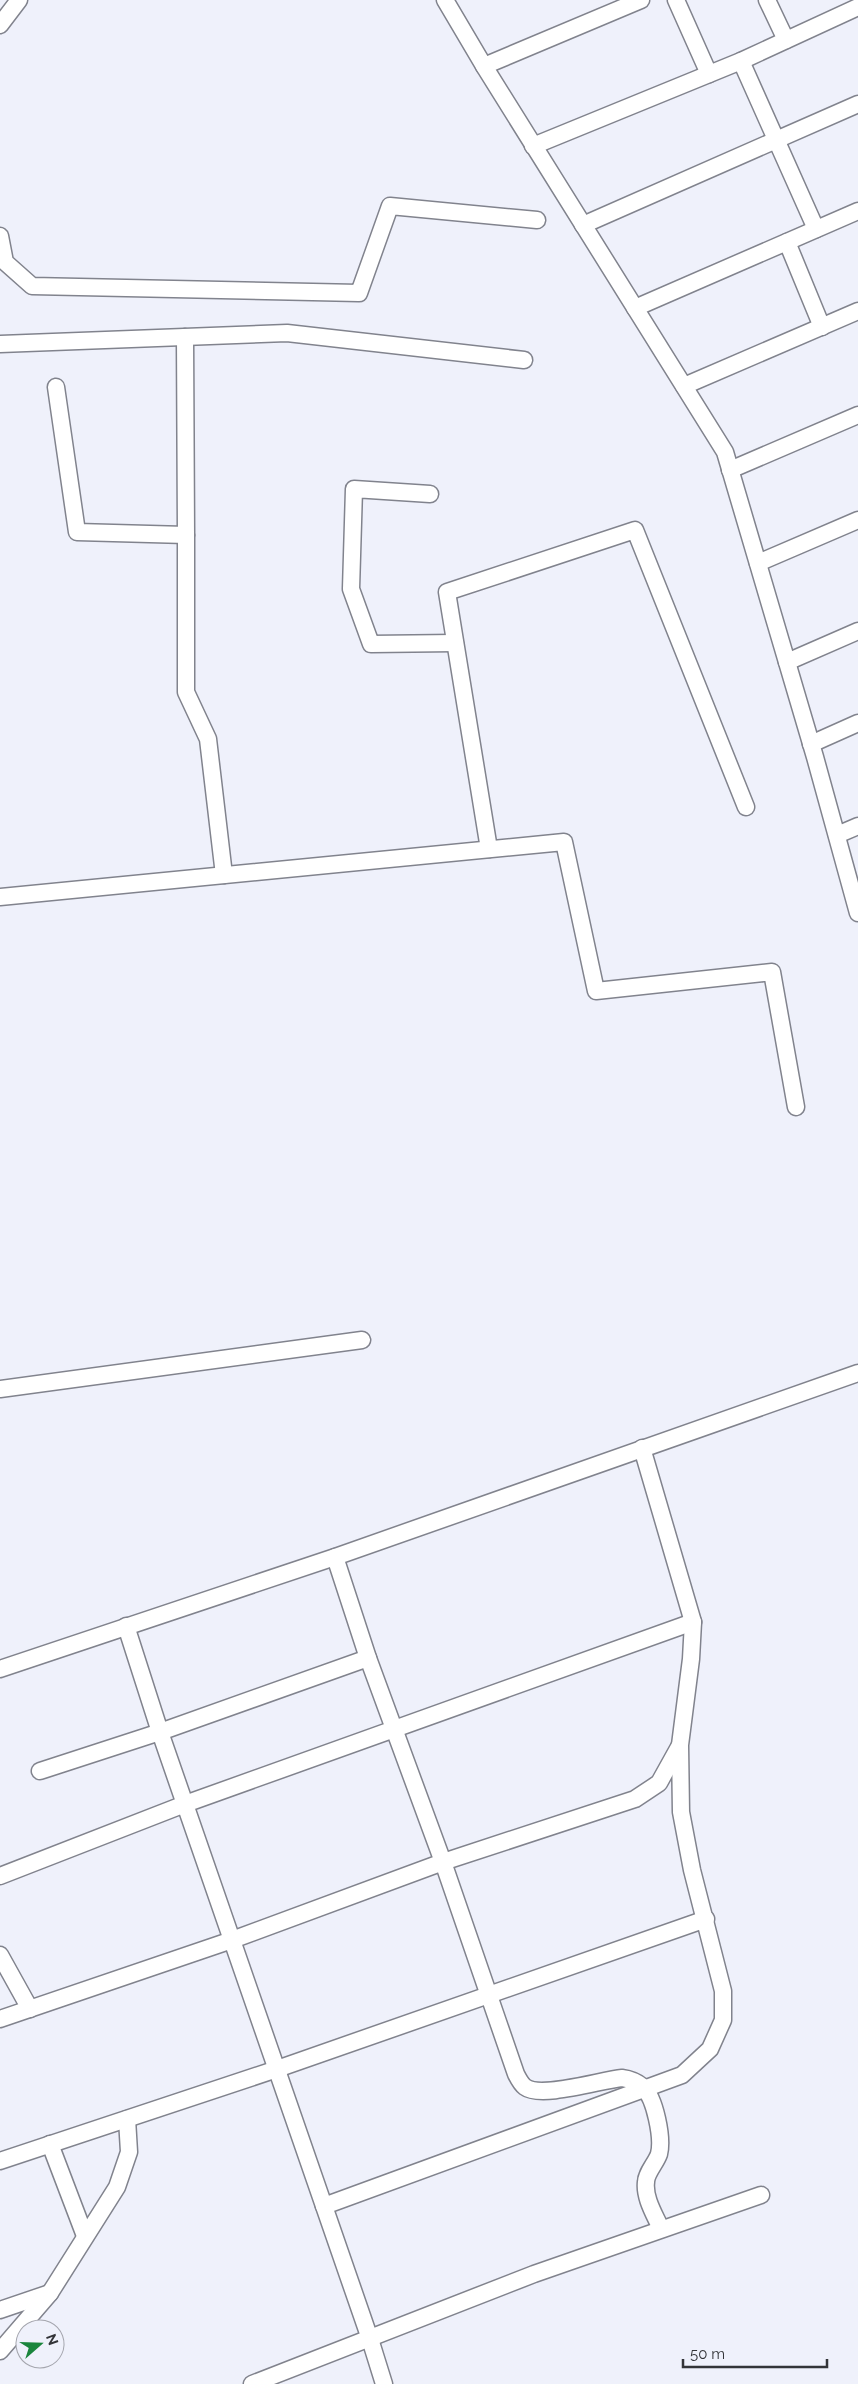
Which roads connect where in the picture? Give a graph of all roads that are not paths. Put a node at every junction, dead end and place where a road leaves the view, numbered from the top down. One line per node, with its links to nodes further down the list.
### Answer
1 (19, 0): 7 (street)
2 (445, 0): 10 (street)
3 (641, 0): 10 (street)
4 (676, 0): 11 (street)
5 (767, 0): 8 (street)
6 (858, 7): 8 (street)
7 (0, 25)
8 (786, 40): 9 (street)
9 (741, 61): 11 (street); 13 (street)
10 (484, 66): 14 (street)
11 (709, 74): 14 (street)
12 (858, 104): 13 (street)
13 (777, 140): 17 (street); 18 (street)
14 (533, 146): 17 (street)
15 (858, 211): 18 (street)
16 (537, 220): 19 (street)
17 (583, 225): 21 (street)
18 (816, 229): 20 (street)
19 (0, 236)
20 (787, 242): 21 (street); 23 (street)
21 (635, 308): 27 (street)
22 (856, 316): 23 (street)
23 (822, 327): 27 (street)
24 (186, 337): 25 (street); 26 (street); 33 (street)
25 (0, 344)
26 (524, 360)
27 (684, 386): 30 (street)
28 (56, 387): 33 (street)
29 (858, 415): 30 (street)
30 (730, 470): 34 (street)
31 (430, 494): 36 (street)
32 (858, 520): 34 (street)
33 (186, 535): 44 (street)
34 (758, 563): 37 (street)
35 (858, 631): 37 (street)
36 (455, 643): 40 (street); 43 (street)
37 (787, 662): 39 (street)
38 (858, 723): 39 (street)
39 (811, 744): 42 (street)
40 (746, 807)
41 (858, 826): 42 (street)
42 (837, 835): 46 (street)
43 (489, 849): 44 (street); 47 (street)
44 (224, 875): 45 (street)
45 (0, 897)
46 (858, 913)
47 (796, 1107)
48 (362, 1340): 50 (street)
49 (858, 1373): 51 (street)
50 (0, 1389)
51 (642, 1448): 52 (street); 53 (street)
52 (335, 1557): 54 (street); 55 (street)
53 (693, 1622): 57 (street); 59 (street)
54 (126, 1626): 56 (street); 58 (street)
55 (368, 1658): 57 (street); 58 (street)
56 (0, 1669)
57 (394, 1730): 61 (street); 62 (street)
58 (160, 1732): 60 (street); 61 (street)
59 (680, 1745): 62 (street); 64 (street)
60 (40, 1771)
61 (185, 1804): 63 (street); 65 (street)
62 (443, 1862): 65 (street); 67 (street)
63 (0, 1876)
64 (706, 1919): 67 (street); 71 (street)
65 (232, 1940): 68 (street); 70 (street)
66 (0, 1955): 68 (street)
67 (489, 1994): 70 (street); 71 (street)
68 (30, 2009): 69 (street)
69 (0, 2019)
70 (277, 2069): 72 (street); 76 (street)
71 (645, 2088): 76 (street); 77 (street)
72 (126, 2119): 73 (street); 78 (street)
73 (50, 2144): 74 (street); 78 (street)
74 (0, 2161)
75 (761, 2195): 77 (street)
76 (324, 2206): 81 (street)
77 (662, 2229): 81 (street)
78 (85, 2236): 79 (street)
79 (50, 2293): 80 (street); 82 (street)
80 (0, 2310)
81 (370, 2338): 83 (street); 84 (street)
82 (0, 2352)
83 (252, 2384)
84 (384, 2384)

